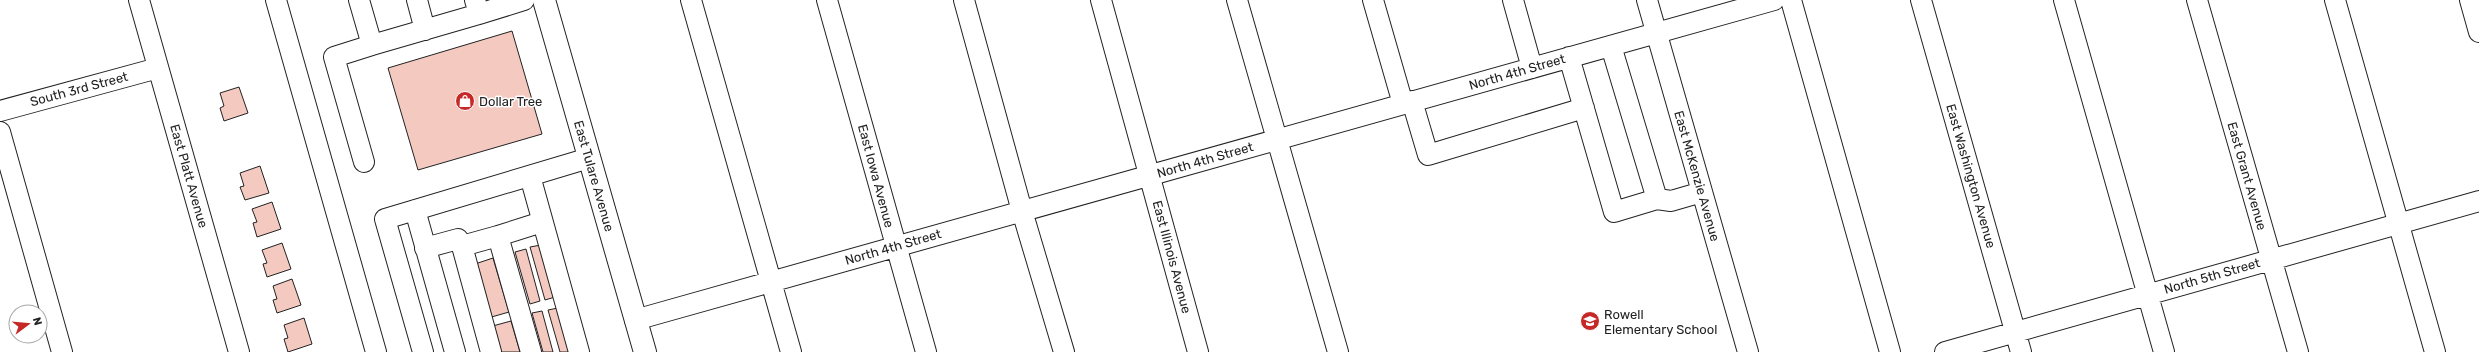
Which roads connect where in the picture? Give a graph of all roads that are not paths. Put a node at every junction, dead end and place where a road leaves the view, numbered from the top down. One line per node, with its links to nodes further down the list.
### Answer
1 (139, 0): 29 (street, East Platt Avenue)
2 (276, 0): 58 (street)
3 (359, 0): 26 (street)
4 (417, 0): 23 (street)
5 (524, 0): 22 (street)
6 (544, 0): 36 (main road, East Tulare Avenue)
7 (691, 0): 52 (street)
8 (827, 0): 49 (street, East Iowa Avenue)
9 (964, 0): 44 (street)
10 (1101, 0): 38 (street, East Illinois Avenue)
11 (1237, 0): 35 (street)
12 (1373, 0): 31 (street)
13 (1513, 0): 30 (street)
14 (1647, 0): 25 (street, East McKenzie Avenue)
15 (1774, 0): 25 (street, North 4th Street)
16 (1792, 0): 71 (street)
17 (1921, 0): 55 (street, East Washington Avenue)
18 (2064, 0): 53 (street)
19 (2197, 0): 51 (street, East Grant Avenue)
20 (2335, 0): 46 (street)
21 (2470, 0): 24 (street)
22 (477, 7): 23 (street)
23 (425, 30): 26 (street)
24 (2479, 32)
25 (1657, 33): 27 (street, North 4th Street); 40 (street, East McKenzie Avenue)
26 (372, 45): 37 (street)
27 (1611, 46): 28 (street, North 4th Street); 41 (street)
28 (1569, 57): 30 (street, North 4th Street); 32 (street)
29 (158, 68): 33 (street, South 3rd Street); 57 (street, East Platt Avenue)
30 (1532, 68): 31 (street, North 4th Street)
31 (1408, 103): 32 (street); 35 (street, North 4th Street)
32 (1584, 108): 41 (street)
33 (0, 111)
34 (0, 132): 56 (street)
35 (1276, 140): 38 (street, North 4th Street); 69 (street)
36 (589, 158): 39 (street); 54 (main road, East Tulare Avenue)
37 (364, 162)
38 (1150, 175): 44 (street, North 4th Street); 68 (street, East Illinois Avenue)
39 (530, 176): 43 (street); 45 (street)
40 (1702, 192): 41 (street); 70 (street, East McKenzie Avenue)
41 (1657, 199)
42 (2479, 201): 46 (street, North 5th Street)
43 (415, 210): 50 (street); 59 (street)
44 (1022, 211): 49 (street, North 4th Street); 67 (street)
45 (542, 222): 47 (street); 63 (street)
46 (2399, 224): 51 (street, North 5th Street); 76 (street)
47 (498, 236): 48 (street); 62 (street)
48 (462, 246): 50 (street); 61 (street)
49 (896, 247): 52 (street, North 4th Street); 66 (street, East Iowa Avenue)
50 (425, 248): 60 (street)
51 (2271, 260): 53 (street, North 5th Street); 75 (street, East Grant Avenue)
52 (771, 281): 54 (street, North 4th Street); 65 (street)
53 (2148, 295): 55 (street, North 5th Street); 74 (street)
54 (635, 320): 64 (main road, East Tulare Avenue)
55 (2016, 332): 72 (street, North 5th Street); 73 (street, East Washington Avenue)
56 (62, 352)
57 (239, 352)
58 (376, 352)
59 (423, 352)
60 (455, 352)
61 (491, 352)
62 (531, 352)
63 (580, 352)
64 (644, 352)
65 (791, 352)
66 (926, 352)
67 (1064, 352)
68 (1198, 352)
69 (1338, 352)
70 (1748, 352)
71 (1890, 352)
72 (1945, 352)
73 (2021, 352)
74 (2164, 352)
75 (2298, 352)
76 (2435, 352)

